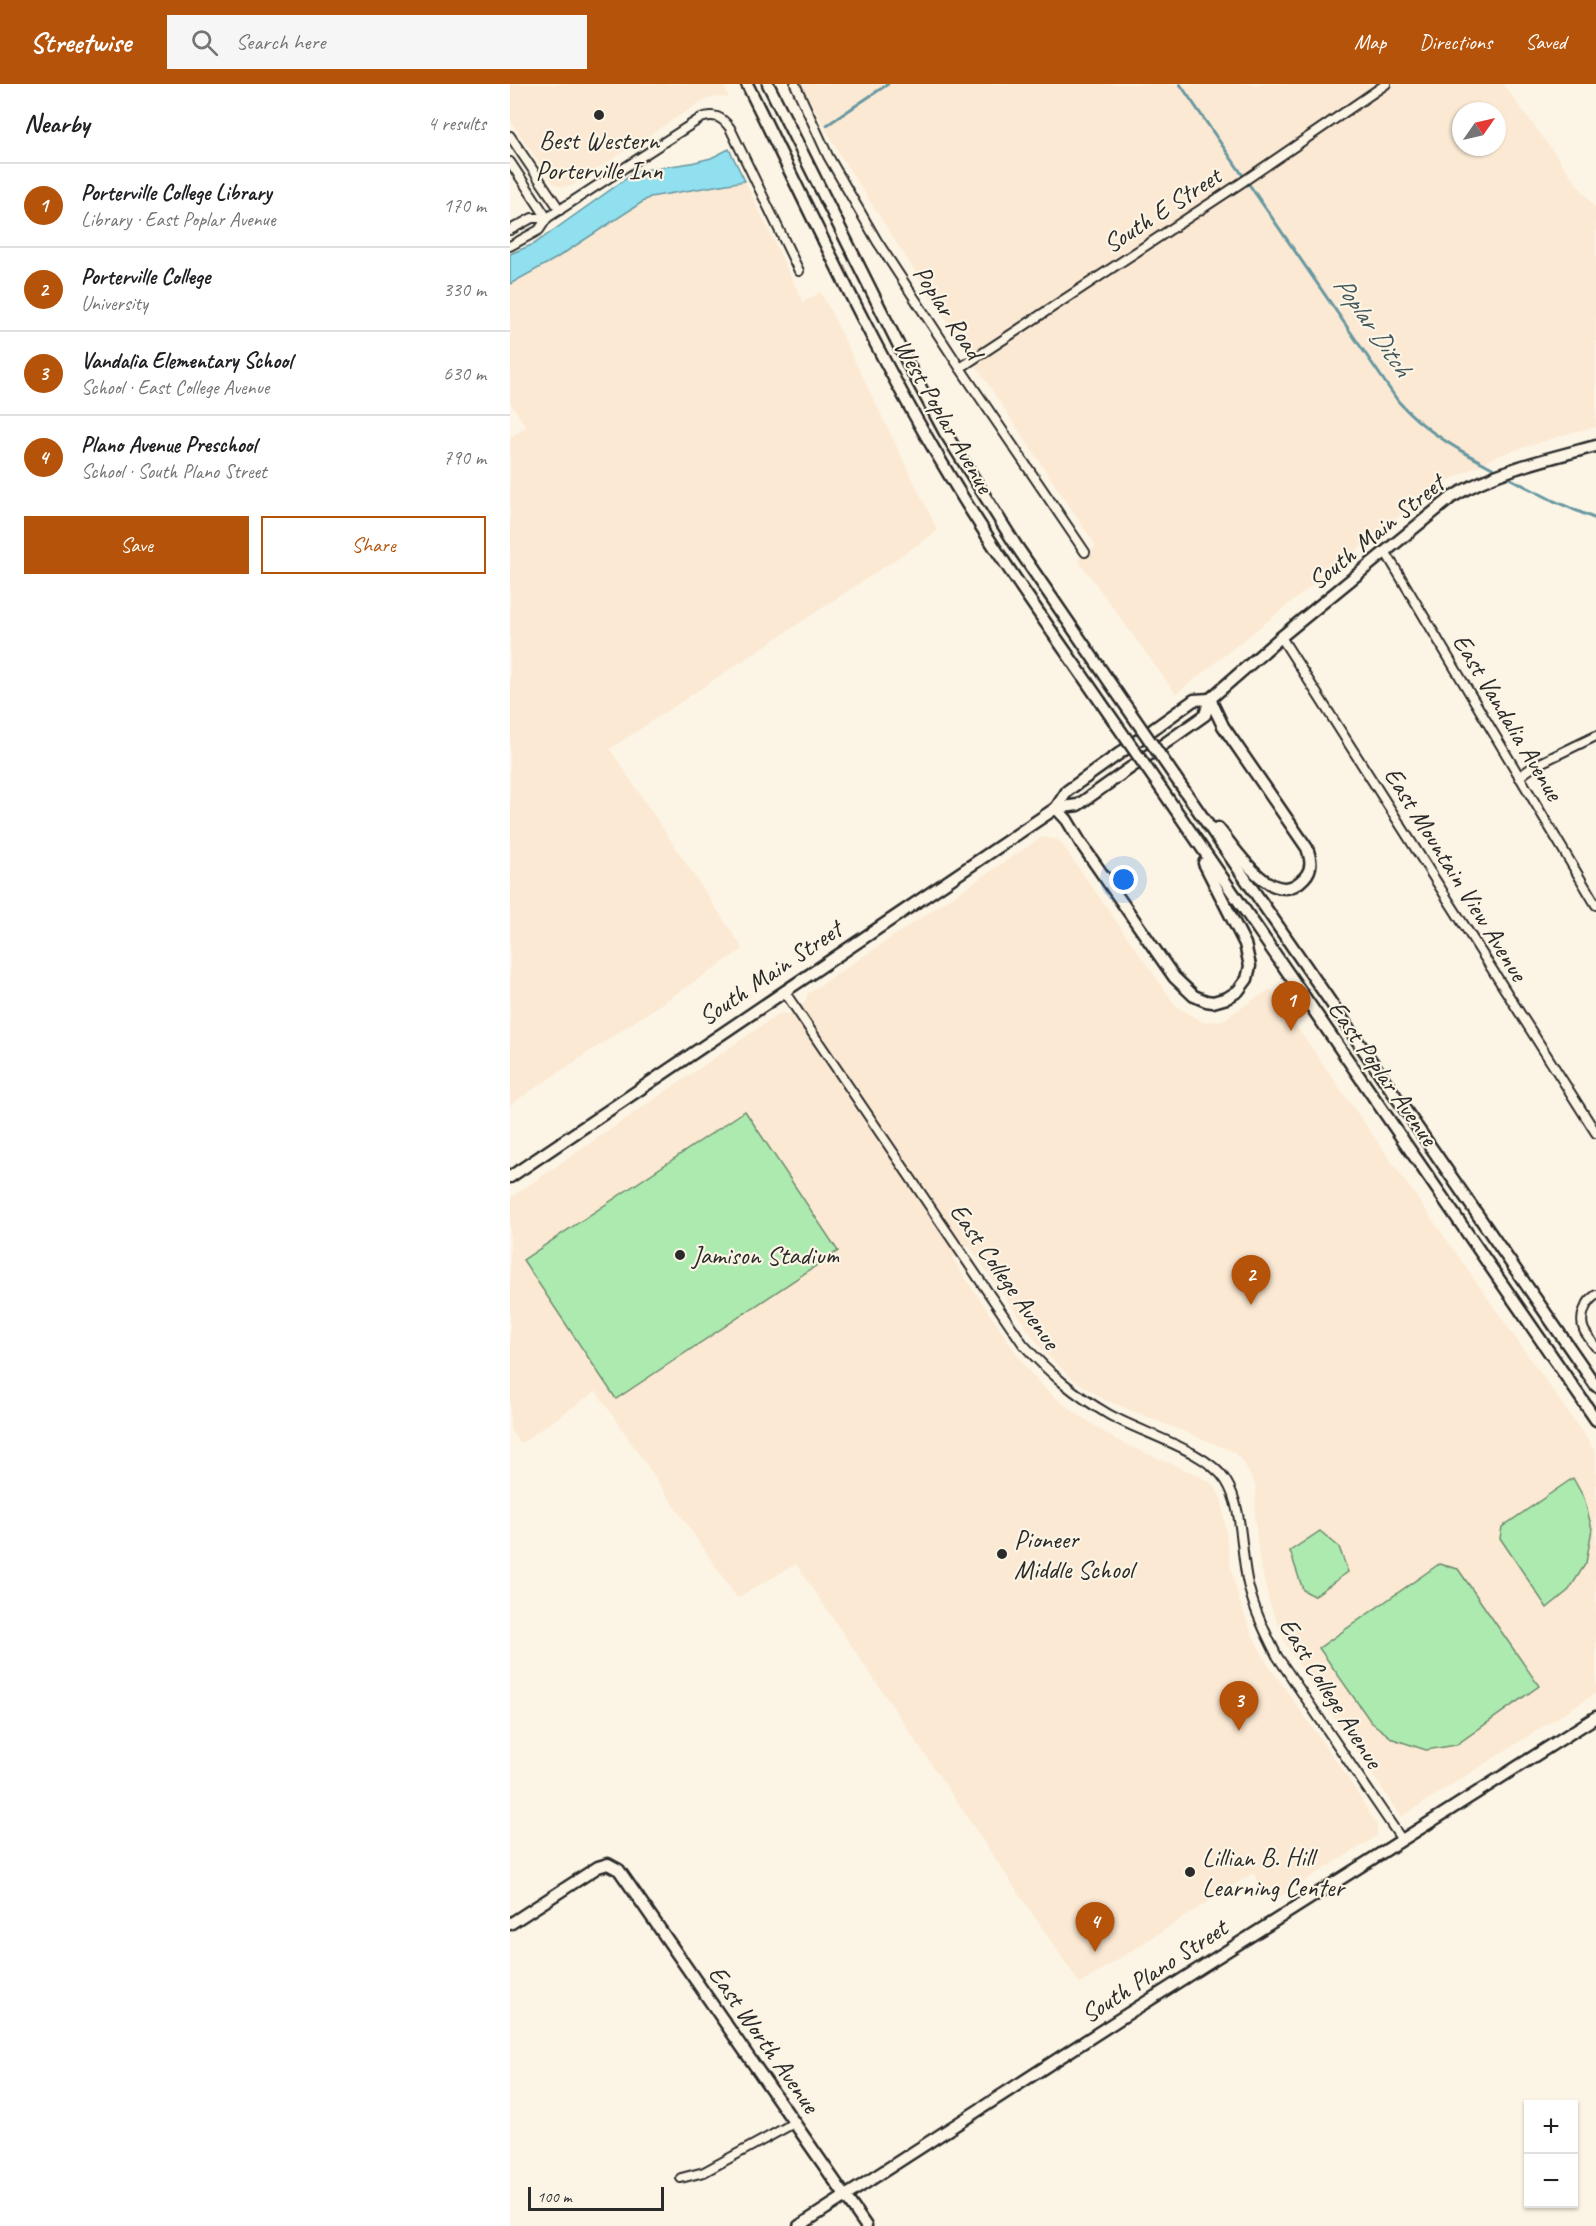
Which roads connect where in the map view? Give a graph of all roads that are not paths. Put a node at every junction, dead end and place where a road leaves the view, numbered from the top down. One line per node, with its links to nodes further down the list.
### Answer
1 (747, 84): 20 (main road, West Poplar Avenue, bridge)
2 (768, 84): 19 (main road, West Poplar Avenue, bridge)
3 (795, 84): 12 (street, Poplar Road)
4 (1386, 84): 12 (street, South E Street)
5 (510, 136): 7 (street)
6 (510, 162): 8 (street)
7 (561, 210): 8 (street); 11 (street)
8 (547, 218): 9 (street); 10 (street)
9 (510, 230)
10 (510, 246)
11 (799, 271)
12 (960, 368): 15 (street, Poplar Road)
13 (1596, 446): 14 (main road, South Main Street)
14 (1385, 551): 16 (main road, South Main Street); 22 (street, East Vandalia Avenue)
15 (1085, 552)
16 (1281, 637): 17 (main road, South Main Street); 27 (street, East Mountain View Avenue)
17 (1210, 699): 21 (main road); 23 (main road, South Main Street); 23 (main road, South Main Street)
18 (1596, 736): 22 (street)
19 (1151, 742): 21 (main road, East Poplar Avenue, bridge)
20 (1135, 751): 24 (main road, East Poplar Avenue, bridge)
21 (1175, 777): 31 (main road, East Poplar Avenue)
22 (1519, 777): 25 (street, East Vandalia Avenue)
23 (1056, 808): 24 (main road); 26 (main road, South Main Street)
24 (1187, 828): 32 (main road, East Poplar Avenue)
25 (1596, 905)
26 (784, 991): 28 (main road, South Main Street); 34 (street, East College Avenue)
27 (1596, 1133)
28 (510, 1176)
29 (1596, 1294): 30 (street)
30 (1596, 1347)
31 (1596, 1386)
32 (1596, 1420)
33 (1596, 1717): 34 (main road, South Plano Street)
34 (1402, 1840): 38 (main road, South Plano Street)
35 (510, 1924): 36 (main road, East Worth Avenue)
36 (794, 2123): 37 (street); 38 (main road, East Worth Avenue)
37 (681, 2178)
38 (846, 2196): 39 (main road, South Plano Street); 40 (main road, East Worth Avenue)
39 (799, 2226)
40 (866, 2226)

